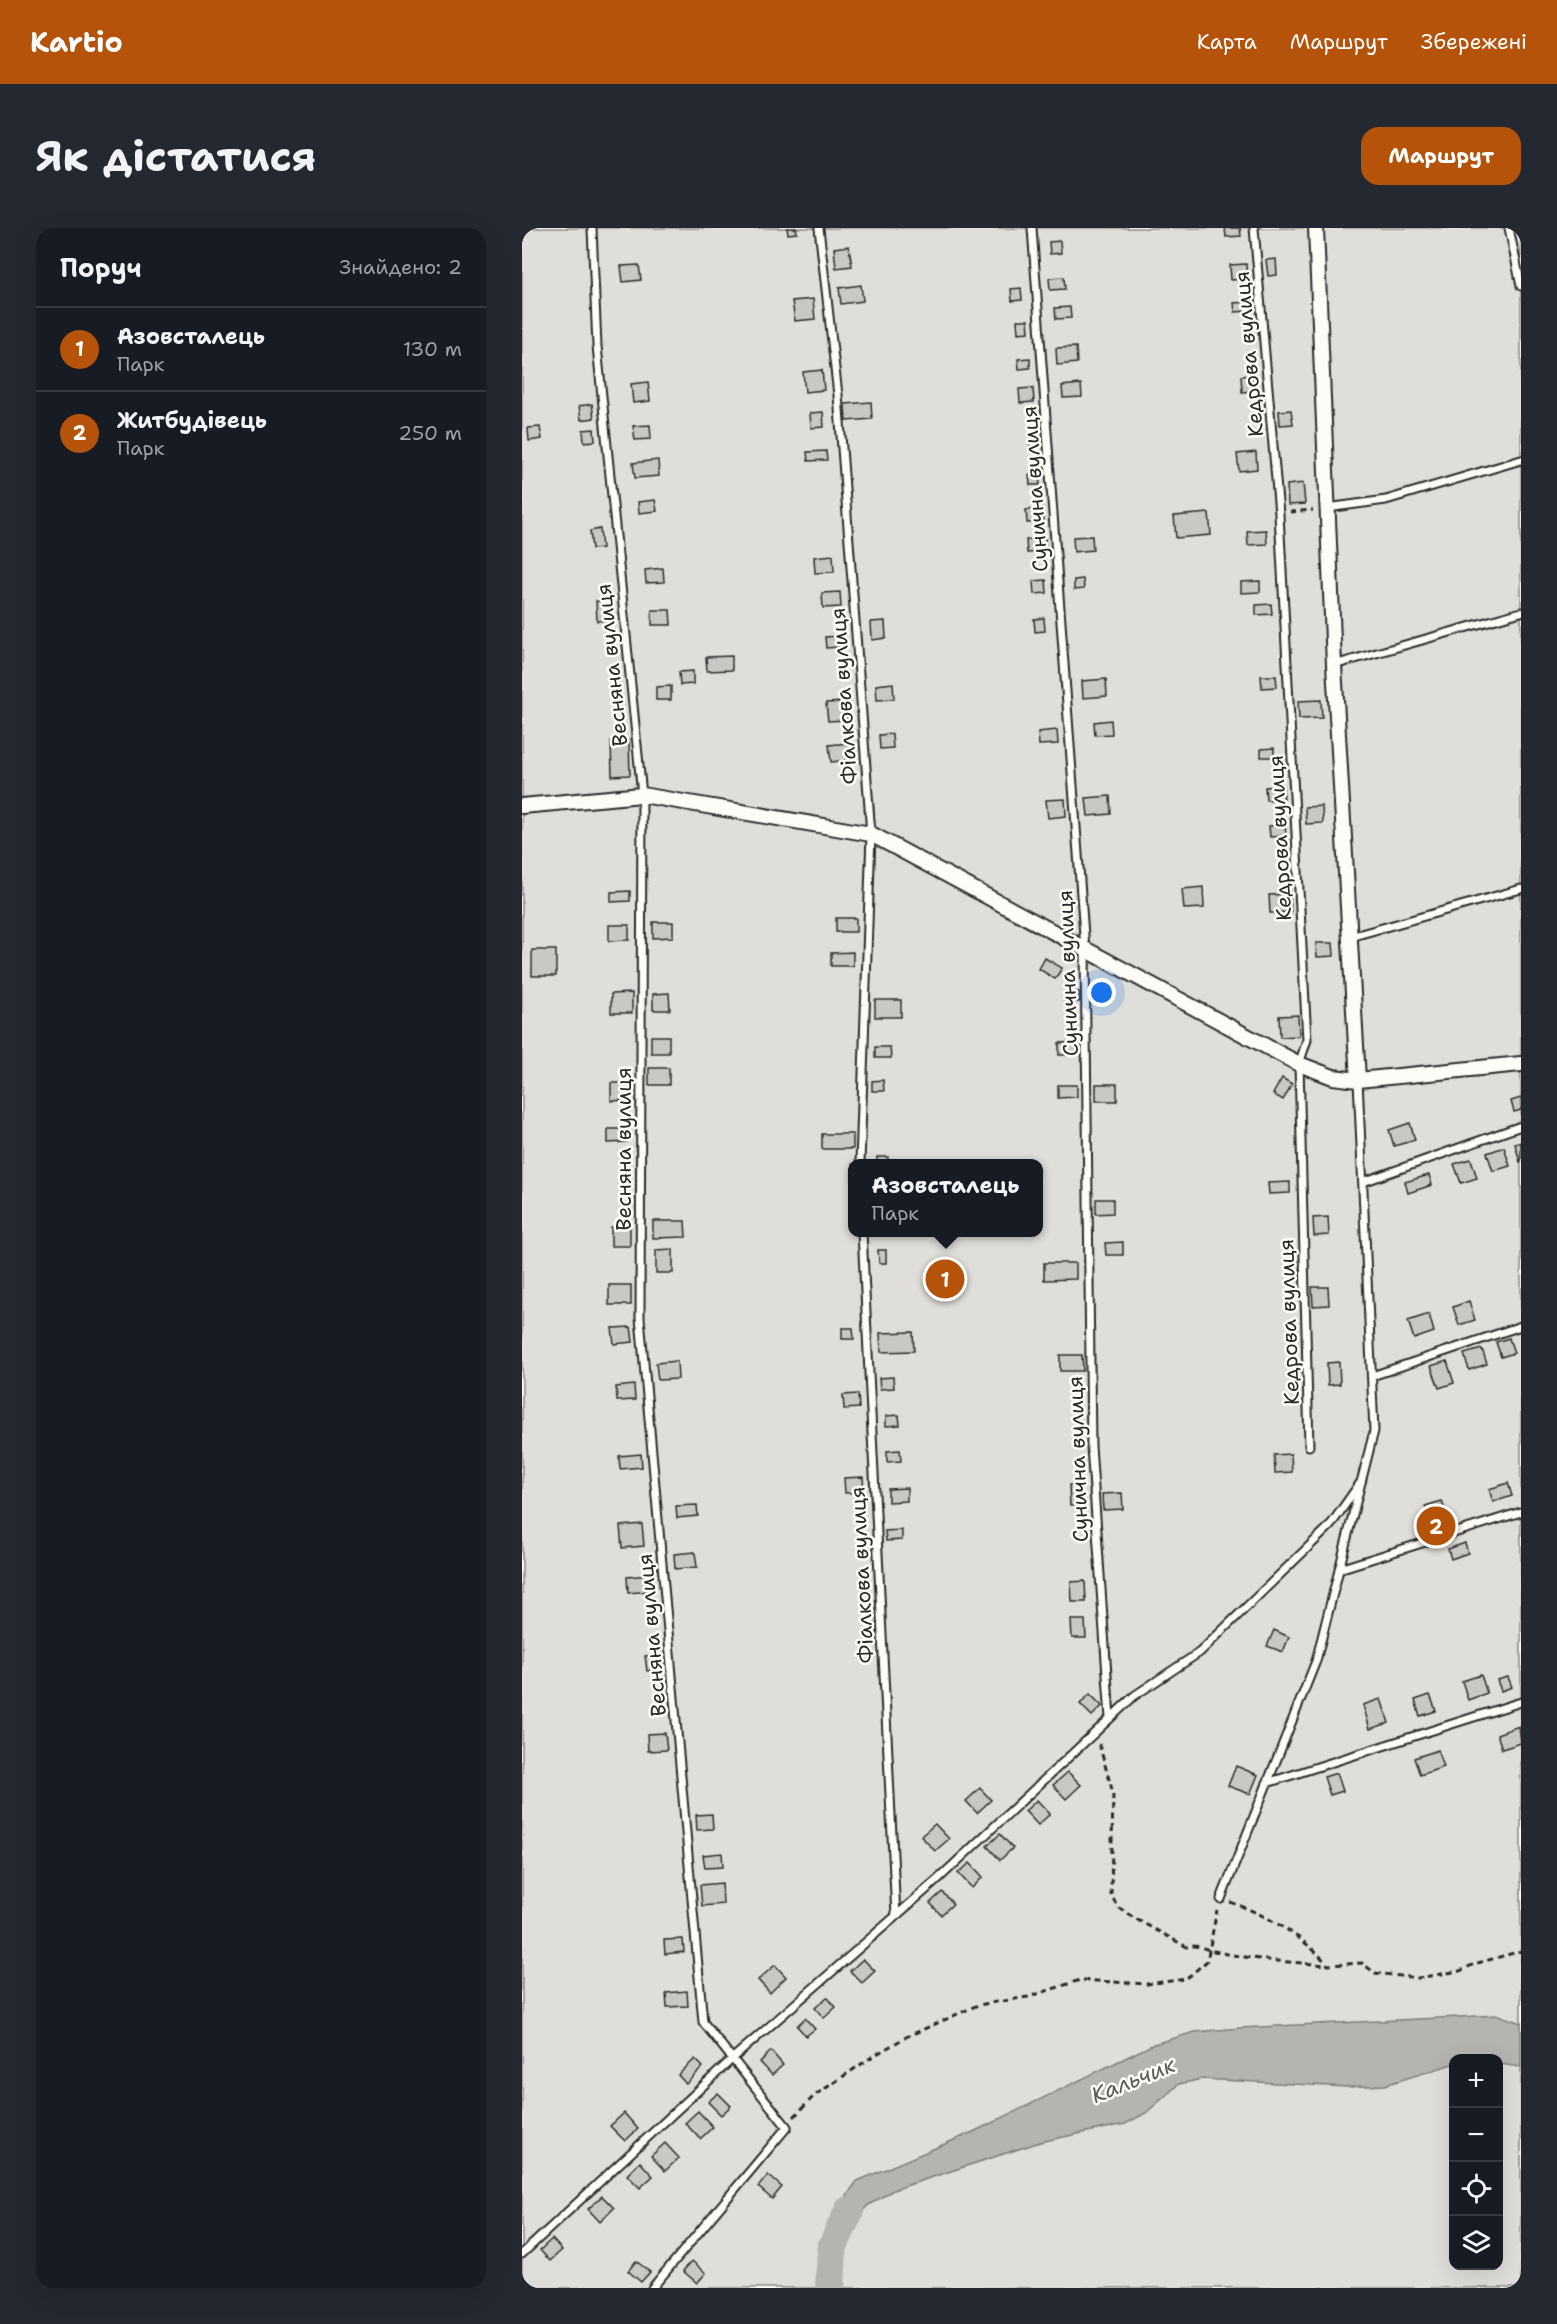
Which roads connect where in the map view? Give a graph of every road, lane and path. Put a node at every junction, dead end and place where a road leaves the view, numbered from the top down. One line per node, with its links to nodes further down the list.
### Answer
1 (592, 228): 13 (lane, Весняна вулиця)
2 (819, 228): 15 (lane, Фіалкова вулиця)
3 (1032, 228): 18 (lane, Сунична вулиця)
4 (1254, 228): 10 (lane, Кедрова вулиця)
5 (1316, 228): 9 (street)
6 (1509, 228): 7 (lane)
7 (1521, 286)
8 (1521, 460): 9 (lane)
9 (1327, 508): 10 (path); 12 (street)
10 (1279, 514): 19 (lane, Кедрова вулиця)
11 (1521, 612): 12 (lane)
12 (1334, 665): 17 (street)
13 (642, 795): 14 (street); 15 (street); 41 (lane, Весняна вулиця)
14 (522, 806)
15 (871, 834): 18 (street); 23 (lane, Фіалкова вулиця)
16 (1521, 890): 17 (lane)
17 (1350, 937): 21 (street)
18 (1085, 949): 19 (street); 33 (lane, Сунична вулиця)
19 (1299, 1064): 21 (street); 28 (lane, Кедрова вулиця)
20 (1521, 1064): 21 (street)
21 (1358, 1080): 24 (lane)
22 (1521, 1126): 24 (lane)
23 (860, 1159)
24 (1363, 1182): 27 (lane)
25 (861, 1237): 37 (lane, Фіалкова вулиця)
26 (1521, 1326): 27 (lane)
27 (1372, 1376): 29 (lane)
28 (1309, 1446)
29 (1361, 1482): 31 (lane); 33 (lane)
30 (1521, 1512): 31 (lane)
31 (1339, 1569): 35 (lane)
32 (1521, 1702): 35 (lane)
33 (1110, 1718): 34 (lane)
34 (1096, 1731): 37 (lane); 38 (path)
35 (1267, 1783): 36 (lane)
36 (1221, 1899): 38 (path); 40 (path)
37 (896, 1916): 41 (lane)
38 (1211, 1951): 40 (path); 42 (path)
39 (1521, 1952): 40 (path)
40 (1328, 1965)
41 (732, 2059): 42 (lane, Весняна вулиця); 43 (lane)
42 (787, 2127): 44 (lane)
43 (522, 2254)
44 (652, 2288)

